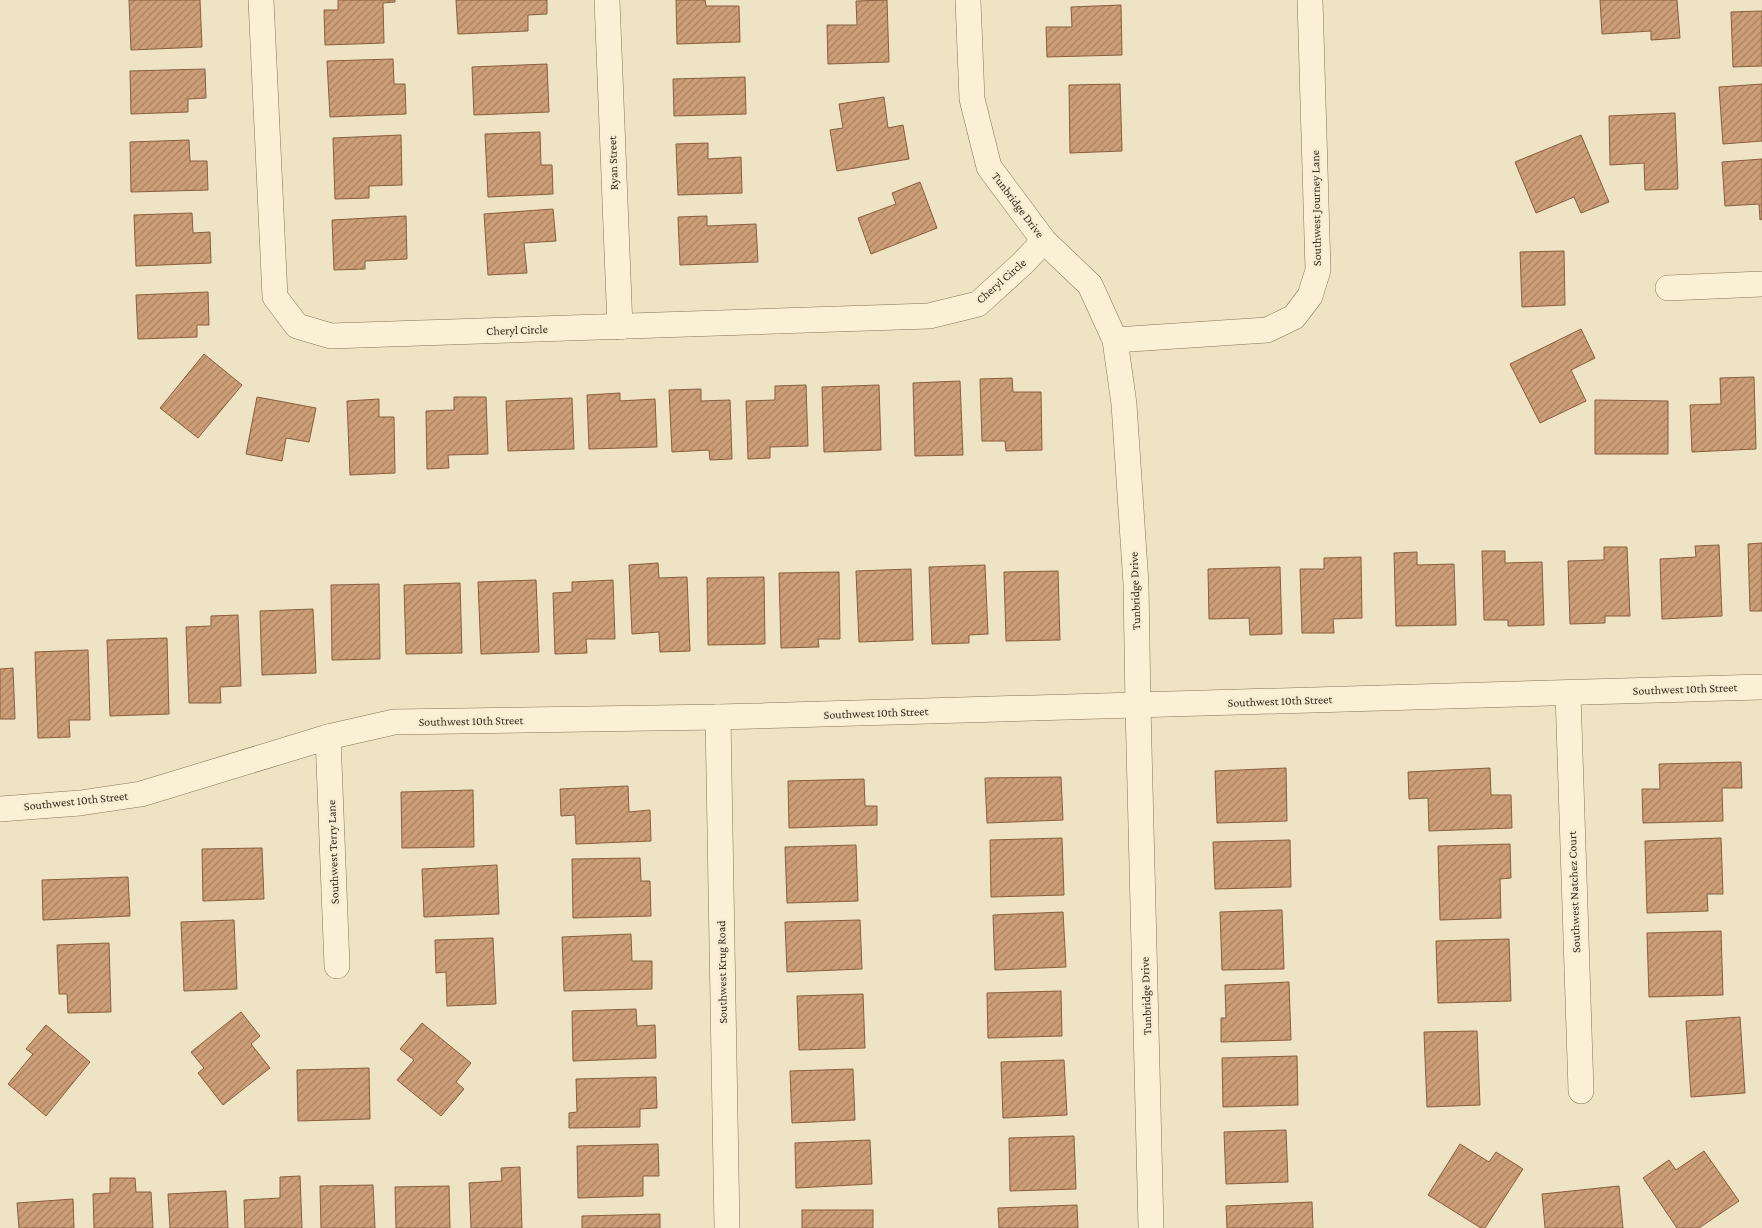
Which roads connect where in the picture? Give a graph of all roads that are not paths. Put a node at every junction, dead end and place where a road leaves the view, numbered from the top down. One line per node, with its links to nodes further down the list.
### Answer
1 (261, 0): 8 (street, Cheryl Circle)
2 (607, 0): 8 (street, Ryan Street)
3 (968, 0): 5 (street, Tunbridge Drive)
4 (1310, 0): 9 (street, Southwest Journey Lane)
5 (1044, 240): 8 (street, Cheryl Circle); 9 (street, Tunbridge Drive)
6 (1762, 284): 7 (street)
7 (1668, 288)
8 (620, 326)
9 (1115, 340): 12 (street, Tunbridge Drive)
10 (1762, 687): 11 (street, Southwest 10th Street)
11 (1568, 693): 12 (street, Southwest 10th Street); 17 (street, Southwest Natchez Court)
12 (1138, 706): 13 (street, Southwest 10th Street); 19 (street, Tunbridge Drive)
13 (718, 717): 14 (street, Southwest 10th Street); 18 (street, Southwest Krug Road)
14 (328, 737): 15 (street, Southwest 10th Street); 16 (street, Southwest Terry Lane)
15 (0, 809)
16 (337, 966)
17 (1581, 1091)
18 (727, 1228)
19 (1151, 1228)

